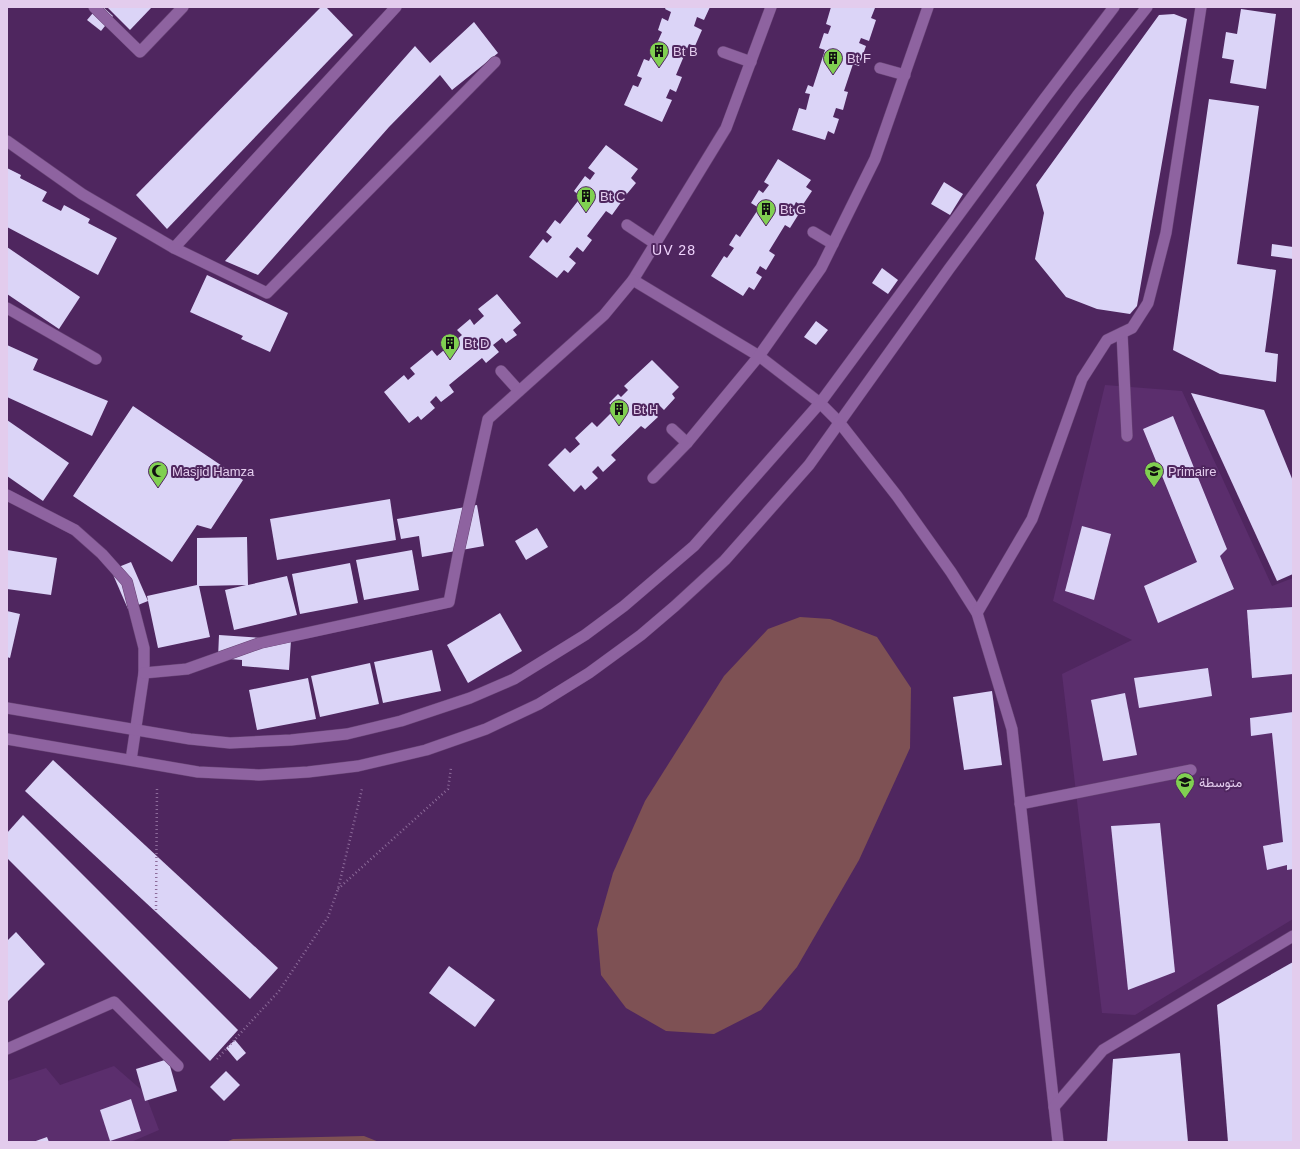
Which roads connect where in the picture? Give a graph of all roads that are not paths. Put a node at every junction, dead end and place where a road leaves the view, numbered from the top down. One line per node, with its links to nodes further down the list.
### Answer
1 (94, 7): 2 (street)
2 (184, 7)
3 (396, 7): 19 (street)
4 (771, 7): 11 (street)
5 (928, 7): 13 (street)
6 (1114, 7): 27 (street)
7 (1147, 7): 28 (street)
8 (1201, 7): 22 (street)
9 (723, 52): 11 (street)
10 (495, 62): 19 (street)
11 (751, 62): 17 (street)
12 (880, 68): 13 (street)
13 (905, 75): 18 (street)
14 (7, 141): 19 (street)
15 (627, 225): 17 (street)
16 (813, 232): 18 (street)
17 (654, 243): 20 (street)
18 (833, 244): 23 (street)
19 (174, 248)
20 (634, 280): 23 (street); 26 (street)
21 (7, 308): 24 (street)
22 (1122, 333): 30 (street); 34 (street)
23 (759, 356): 27 (street); 31 (street)
24 (96, 359)
25 (501, 372): 26 (street)
26 (519, 391): 35 (street)
27 (820, 403): 28 (street); 37 (street)
28 (839, 422): 34 (street); 39 (street)
29 (672, 429): 31 (street)
30 (1127, 436)
31 (687, 443): 32 (street)
32 (653, 478)
33 (7, 495): 35 (street)
34 (977, 613): 41 (street)
35 (144, 674): 37 (street)
36 (7, 708): 37 (street)
37 (135, 730): 39 (street)
38 (7, 739): 39 (street)
39 (131, 760)
40 (1191, 770): 41 (street)
41 (1020, 804): 45 (street)
42 (1293, 936): 45 (street)
43 (7, 1049): 44 (street)
44 (178, 1066)
45 (1054, 1107): 46 (street)
46 (1058, 1142)

